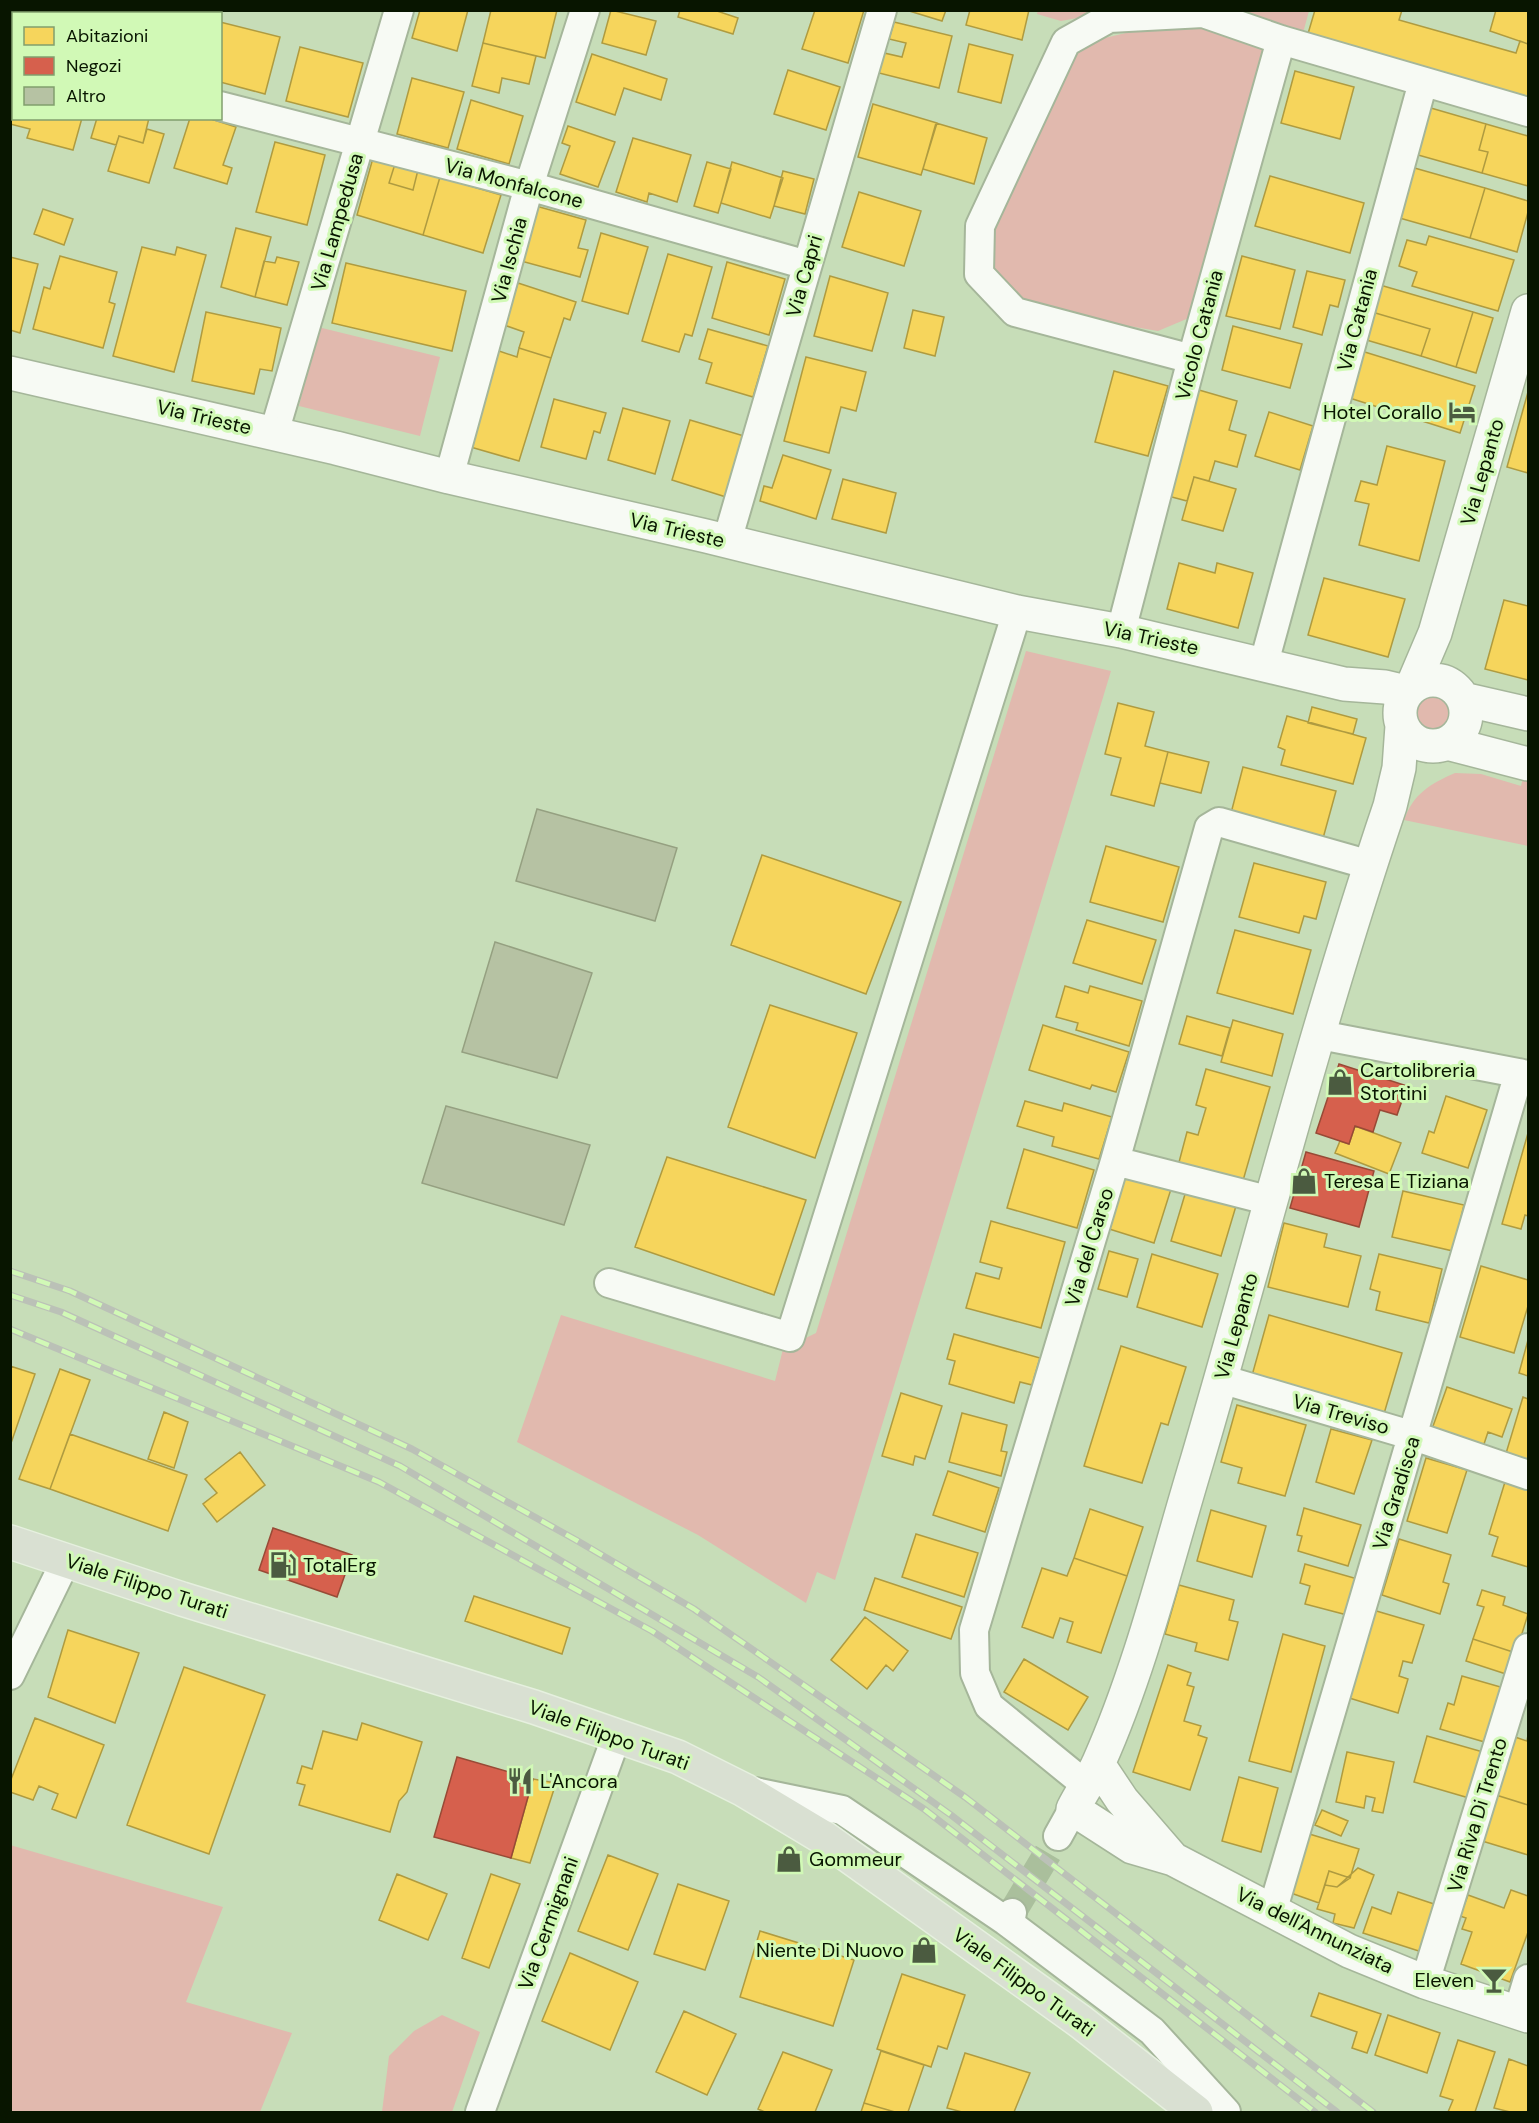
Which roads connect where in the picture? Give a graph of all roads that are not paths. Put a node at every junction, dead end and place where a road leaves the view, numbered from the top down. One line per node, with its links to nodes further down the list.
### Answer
1 (399, 10): 8 (street, Via Lampedusa)
2 (585, 10): 9 (street, Via Ischia)
3 (882, 10): 10 (street, Via Capri)
4 (1281, 40): 5 (street); 12 (street, Vicolo Catania); 12 (street)
5 (1423, 82): 7 (street); 20 (street, Via Catania)
6 (222, 106): 8 (street, Via Monfalcone)
7 (1528, 112)
8 (360, 142): 9 (street, Via Monfalcone); 14 (street, Via Lampedusa)
9 (529, 186): 10 (street, Via Monfalcone); 15 (street, Via Ischia)
10 (807, 265): 16 (street, Via Capri)
11 (1528, 310): 19 (street, Via Lepanto)
12 (1192, 359): 18 (street, Vicolo Catania)
13 (10, 373): 14 (street, Via Trieste)
14 (274, 433): 15 (street, Via Trieste)
15 (449, 477): 16 (street, Via Trieste)
16 (727, 541): 17 (street, Via Trieste)
17 (1017, 612): 18 (street, Via Trieste); 32 (street)
18 (1121, 631): 20 (street, Via Trieste)
19 (1435, 633): 21 (street); 22 (street, Via Lepanto)
20 (1264, 663): 22 (street, Via Trieste)
21 (1458, 693): 22 (street); 23 (street); 24 (street)
22 (1405, 705): 24 (street); 26 (street, Via Lepanto)
23 (1528, 714)
24 (1440, 744): 25 (street); 26 (street, Via Lepanto)
25 (1528, 764)
26 (1390, 806): 27 (street, Via Lepanto)
27 (1370, 865): 28 (street, Via Lepanto); 30 (street, Via del Carso)
28 (1320, 1035): 29 (street); 31 (street, Via Lepanto)
29 (1524, 1074): 34 (street, Via Gradisca)
30 (1115, 1161): 31 (street); 42 (street, Via del Carso)
31 (1271, 1201): 33 (street, Via Lepanto)
32 (609, 1282)
33 (1221, 1379): 34 (street, Via Treviso); 42 (street, Via Lepanto)
34 (1414, 1436): 35 (street, Via Treviso); 44 (street, Via Gradisca)
35 (1528, 1475)
36 (10, 1542): 37 (main road, Viale Filippo Turati)
37 (66, 1560): 39 (street); 40 (main road, Viale Filippo Turati)
38 (1528, 1648): 46 (street, Via Riva Di Trento)
39 (10, 1676)
40 (617, 1734): 41 (main road, Viale Filippo Turati); 48 (street, Via Cermignani)
41 (744, 1790): 49 (main road, Viale Filippo Turati); 50 (street)
42 (1079, 1798): 43 (street, Via dell'Annunziata); 43 (street, Via dell'Annunziata)
43 (1173, 1859): 44 (street, Via dell'Annunziata)
44 (1272, 1912): 46 (street, Via dell'Annunziata)
45 (1528, 1979): 47 (street)
46 (1425, 1982): 47 (street, Via dell'Annunziata)
47 (1523, 2014)
48 (480, 2112)
49 (1196, 2112)
50 (1226, 2112)

